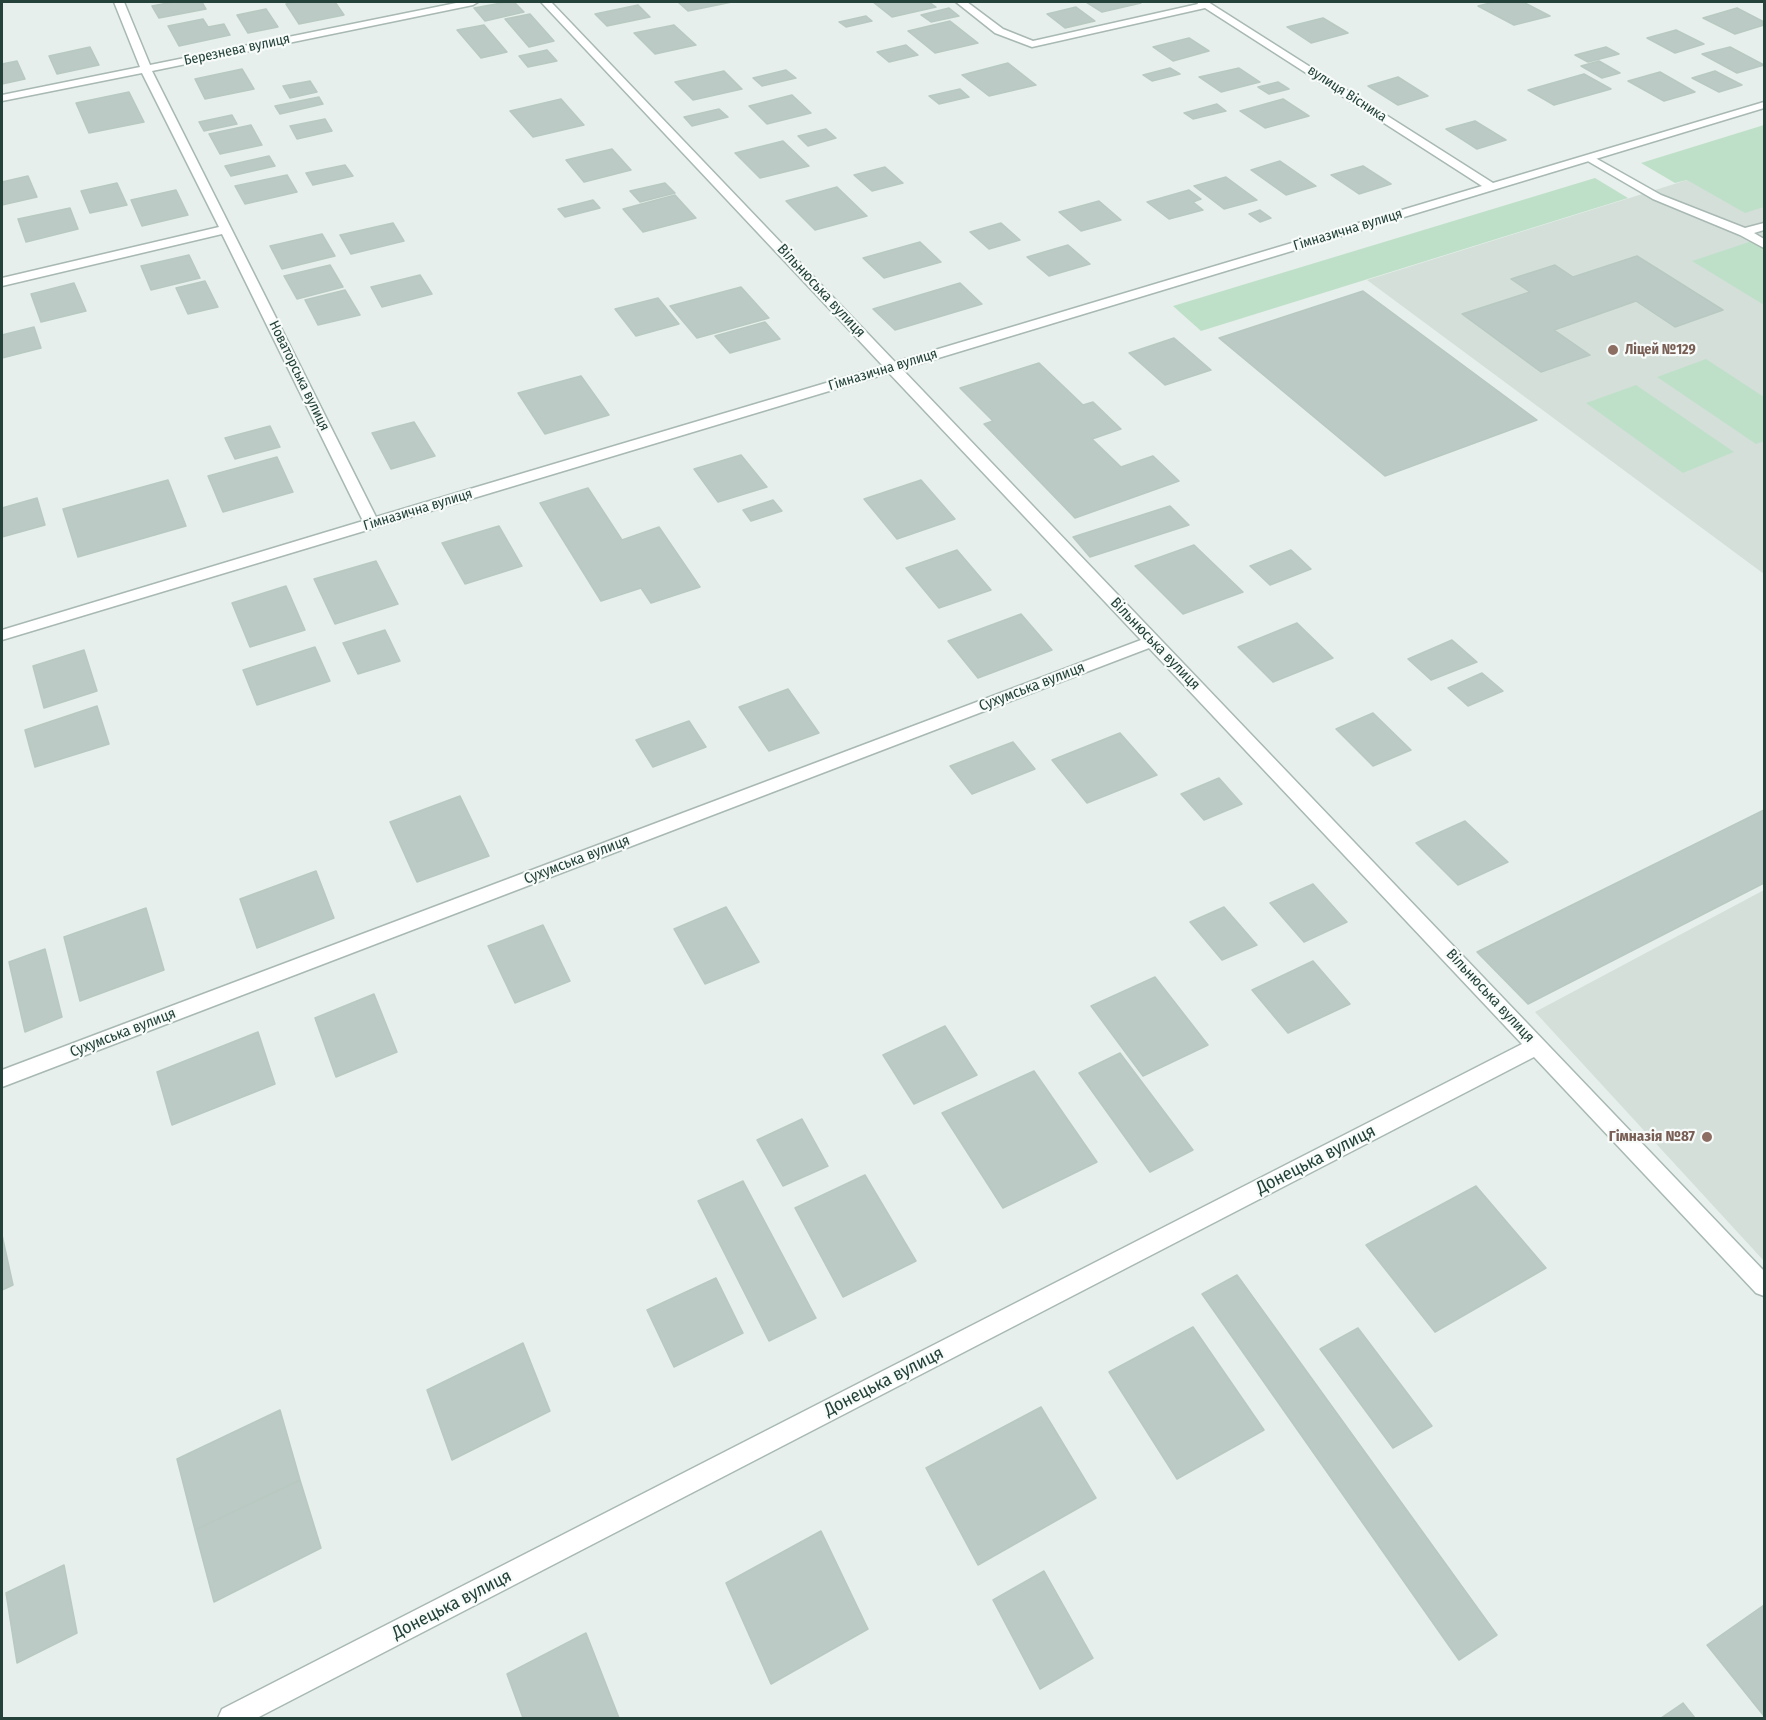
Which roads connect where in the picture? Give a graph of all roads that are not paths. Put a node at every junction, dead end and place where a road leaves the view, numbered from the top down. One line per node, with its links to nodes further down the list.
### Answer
1 (119, 2): 6 (street, Новаторська вулиця)
2 (473, 2): 6 (street, Березнева вулиця)
3 (546, 2): 16 (street, Вільнюська вулиця)
4 (961, 2): 5 (street)
5 (1205, 3): 10 (street, вулиця Вісника)
6 (146, 69): 7 (street, Березнева вулиця); 12 (street, Новаторська вулиця)
7 (2, 98)
8 (1764, 105): 9 (street, Гімназична вулиця)
9 (1590, 158): 10 (street, Гімназична вулиця); 13 (street)
10 (1491, 187): 16 (street, Гімназична вулиця)
11 (1764, 226): 13 (street)
12 (226, 229): 15 (street); 17 (street, Новаторська вулиця)
13 (1744, 232): 14 (street)
14 (1764, 244)
15 (2, 282)
16 (893, 368): 17 (street, Гімназична вулиця); 19 (street, Вільнюська вулиця)
17 (372, 524): 18 (street, Гімназична вулиця)
18 (2, 635)
19 (1153, 641): 20 (street, Вільнюська вулиця); 21 (street, Сухумська вулиця)
20 (1537, 1046): 22 (street, Вільнюська вулиця); 23 (street, Донецька вулиця)
21 (2, 1079)
22 (1764, 1286)
23 (231, 1719)

